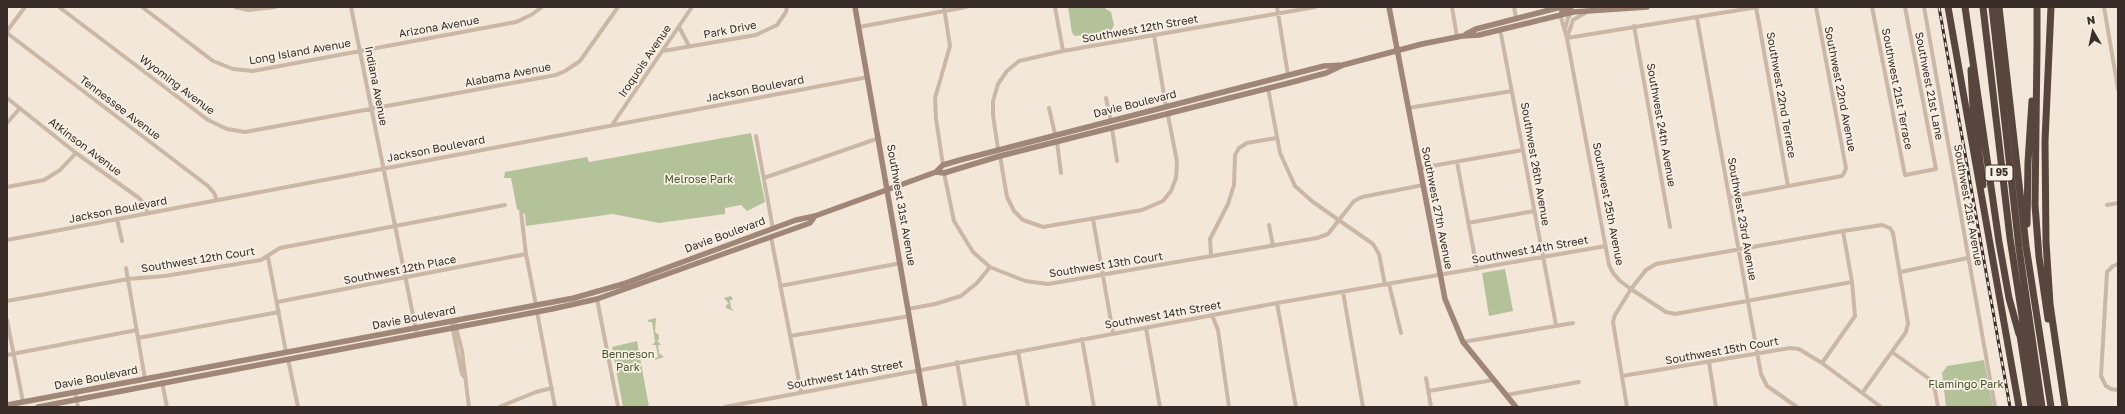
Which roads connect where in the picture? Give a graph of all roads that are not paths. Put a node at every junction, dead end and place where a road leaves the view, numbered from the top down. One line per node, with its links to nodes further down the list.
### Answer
1 (25, 7): 50 (street)
2 (59, 7): 72 (street, Wyoming Avenue)
3 (142, 7): 57 (street, Long Island Avenue)
4 (235, 7): 5 (street)
5 (275, 7)
6 (351, 7): 57 (street, Indiana Avenue)
7 (542, 7): 57 (street, Arizona Avenue)
8 (618, 7): 72 (street, Alabama Avenue)
9 (692, 7): 45 (street, Iroquois Avenue)
10 (787, 7): 54 (street, Park Drive)
11 (855, 7): 46 (main road, Southwest 31st Avenue)
12 (966, 7): 36 (street)
13 (1055, 7): 59 (street)
14 (1278, 7): 39 (street)
15 (1315, 7): 39 (street, Southwest 12th Street)
16 (1389, 7): 56 (main road, Southwest 27th Avenue)
17 (1452, 7): 52 (street)
18 (1514, 7): 42 (street)
19 (1561, 7): 42 (main road, Davie Boulevard)
20 (1580, 7): 38 (main road)
21 (1647, 7): 37 (main road, Davie Boulevard)
22 (1757, 7): 43 (street); 100 (street, Southwest 22nd Terrace)
23 (1816, 7): 100 (street, Southwest 22nd Avenue)
24 (1872, 7): 94 (street, Southwest 21st Terrace)
25 (1905, 7): 94 (street, Southwest 21st Lane)
26 (1924, 7): 133 (street, Southwest 21st Avenue)
27 (1948, 7): 124 (highway)
28 (1966, 7): 49 (highway)
29 (1979, 7): 175 (highway, I 95)
30 (1983, 7): 236 (highway)
31 (1992, 7): 237 (highway)
32 (1999, 7): 127 (highway, I 95)
33 (2037, 7): 55 (highway)
34 (2051, 7): 189 (highway)
35 (2104, 7): 64 (street)
36 (945, 9): 46 (street); 91 (street)
37 (1602, 9): 38 (main road, Davie Boulevard); 53 (street)
38 (1572, 10): 40 (main road, Davie Boulevard); 41 (main road); 48 (street)
39 (1279, 14): 51 (street, Southwest 12th Street); 61 (street)
40 (1560, 14): 41 (main road, Davie Boulevard); 48 (street, Southwest 25th Avenue)
41 (1550, 17): 47 (main road, Davie Boulevard)
42 (1516, 18): 52 (main road, Davie Boulevard)
43 (1697, 18): 44 (street); 103 (street, Southwest 23rd Avenue)
44 (1634, 26): 53 (street); 118 (street, Southwest 24th Avenue)
45 (679, 27): 54 (street); 58 (street, Iroquois Avenue)
46 (859, 27): 62 (main road, Southwest 31st Avenue)
47 (1500, 29): 52 (main road, Davie Boulevard); 65 (street, Southwest 26th Avenue)
48 (1564, 30): 53 (street, Southwest 25th Avenue)
49 (1969, 30): 124 (highway); 175 (highway)
50 (7, 32): 104 (street, Tennessee Avenue)
51 (1154, 36): 59 (street, Southwest 12th Street); 68 (street)
52 (1460, 36): 56 (main road, Davie Boulevard)
53 (1567, 38): 126 (street, Southwest 25th Avenue)
54 (689, 46): 58 (street, Park Drive)
55 (2037, 48): 127 (highway); 189 (highway)
56 (1396, 50): 60 (main road, Davie Boulevard); 71 (main road, Southwest 27th Avenue)
57 (360, 51): 72 (street, Indiana Avenue)
58 (663, 51): 77 (street, Iroquois Avenue)
59 (1063, 51): 84 (street, Southwest 12th Street)
60 (1343, 65): 61 (main road, Davie Boulevard); 63 (main road, Davie Boulevard)
61 (1288, 75): 63 (main road); 68 (main road, Davie Boulevard)
62 (869, 77): 77 (street, Jackson Boulevard); 81 (main road, Southwest 31st Avenue)
63 (1268, 88): 74 (main road, Davie Boulevard); 82 (street)
64 (2118, 89)
65 (1512, 91): 71 (street); 85 (street, Southwest 26th Avenue)
66 (7, 98): 69 (street, Atkinson Avenue)
67 (1106, 98): 75 (street)
68 (1166, 107): 73 (main road, Davie Boulevard)
69 (20, 108): 76 (street); 86 (street, Atkinson Avenue)
70 (1049, 108): 79 (street)
71 (1408, 108): 92 (main road, Southwest 27th Avenue)
72 (371, 110): 93 (street, Indiana Avenue)
73 (1132, 115): 75 (main road, Davie Boulevard); 78 (main road)
74 (1168, 115): 78 (main road, Davie Boulevard); 113 (street)
75 (1111, 121): 79 (main road, Davie Boulevard)
76 (7, 123)
77 (612, 125): 93 (street, Jackson Boulevard)
78 (1112, 128): 83 (main road, Davie Boulevard); 88 (street)
79 (1055, 134): 84 (main road, Davie Boulevard)
80 (756, 136): 98 (street)
81 (879, 138): 98 (street); 102 (main road, Southwest 31st Avenue)
82 (1276, 138): 114 (street); 130 (street)
83 (1057, 142): 87 (main road, Davie Boulevard); 97 (street)
84 (998, 149): 90 (main road); 91 (main road, Davie Boulevard)
85 (1523, 150): 89 (street); 108 (street, Southwest 26th Avenue)
86 (76, 153): 101 (street); 110 (street, Atkinson Avenue)
87 (1000, 156): 90 (main road, Davie Boulevard); 113 (street)
88 (1117, 161)
89 (1457, 162): 92 (street); 115 (street)
90 (973, 164): 96 (main road, Davie Boulevard)
91 (943, 166): 95 (main road, Davie Boulevard)
92 (1420, 168): 99 (main road, Southwest 27th Avenue)
93 (384, 169): 104 (street, Jackson Boulevard); 117 (street, Indiana Avenue)
94 (1936, 169)
95 (936, 172): 96 (main road, Davie Boulevard); 102 (main road, Davie Boulevard)
96 (944, 172): 136 (street, Southwest 13th Court)
97 (1061, 172)
98 (764, 178): 119 (street)
99 (1423, 185): 114 (street, Southwest 13th Court); 141 (main road, Southwest 27th Avenue)
100 (1788, 186): 103 (street)
101 (7, 187)
102 (888, 188): 111 (main road, Davie Boulevard); 134 (main road, Southwest 31st Avenue)
103 (1730, 197): 128 (street, Southwest 23rd Avenue)
104 (217, 200): 110 (street, Jackson Boulevard)
105 (2118, 203): 106 (street)
106 (2107, 205)
107 (505, 206): 117 (street, Southwest 12th Court)
108 (1534, 211): 115 (street); 132 (street, Southwest 26th Avenue)
109 (521, 212): 129 (street)
110 (148, 213): 112 (street, Jackson Boulevard)
111 (815, 216): 119 (main road, Davie Boulevard); 121 (main road, Davie Boulevard)
112 (117, 219): 122 (street, Jackson Boulevard); 123 (street)
113 (1093, 219): 140 (street)
114 (1339, 220): 125 (street, Southwest 13th Court); 146 (street)
115 (1468, 223): 138 (street)
116 (1269, 225): 125 (street)
117 (395, 227): 131 (street, Southwest 12th Court); 142 (street, Indiana Avenue)
118 (1670, 227)
119 (773, 229): 145 (main road, Davie Boulevard)
120 (1843, 231): 128 (street); 139 (street); 144 (street)
121 (771, 237): 147 (street); 150 (main road, Davie Boulevard)
122 (7, 240)
123 (122, 241)
124 (1990, 242): 234 (highway)
125 (1273, 246): 130 (street, Southwest 13th Court)
126 (1606, 246): 132 (street, Southwest 14th Street); 148 (street, Southwest 25th Avenue)
127 (2026, 246): 238 (highway, I 95)
128 (1739, 250): 148 (street); 153 (street, Southwest 23rd Avenue)
129 (526, 254): 142 (street, Southwest 12th Place); 155 (street)
130 (1211, 256): 140 (street, Southwest 13th Court)
131 (268, 257): 143 (street, Southwest 12th Court); 152 (street)
132 (1543, 257): 138 (street, Southwest 14th Street); 164 (street, Southwest 26th Avenue)
133 (1968, 258): 139 (street); 233 (street, Southwest 21st Avenue)
134 (901, 263): 147 (street); 156 (main road, Southwest 31st Avenue)
135 (2118, 264): 198 (street)
136 (990, 267): 140 (street, Southwest 13th Court); 156 (street)
137 (126, 268): 143 (street)
138 (1477, 269): 141 (street, Southwest 14th Street)
139 (1900, 272): 180 (street)
140 (1102, 275): 169 (street)
141 (1439, 275): 146 (street, Southwest 14th Street); 176 (main road, Southwest 27th Avenue)
142 (405, 278): 152 (street, Southwest 12th Place); 166 (street, Indiana Avenue)
143 (128, 279): 151 (street, Southwest 12th Court); 168 (street)
144 (1852, 282): 153 (street, Southwest 25th Avenue); 188 (street)
145 (623, 284): 150 (main road); 155 (main road, Davie Boulevard)
146 (1387, 285): 149 (street, Southwest 14th Street); 171 (street)
147 (780, 286): 172 (street)
148 (1632, 289): 153 (street, Southwest 25th Avenue); 191 (street)
149 (1343, 292): 154 (street, Southwest 14th Street); 225 (street)
150 (597, 299): 158 (main road, Davie Boulevard); 215 (street)
151 (7, 301)
152 (277, 302): 157 (street)
153 (1748, 302): 182 (street, Southwest 23rd Avenue)
154 (1276, 303): 159 (street, Southwest 14th Street); 224 (street)
155 (536, 305): 162 (main road, Davie Boulevard)
156 (908, 309): 160 (main road, Southwest 31st Avenue)
157 (279, 312): 173 (street); 179 (street)
158 (537, 312): 165 (main road, Davie Boulevard); 197 (street)
159 (1212, 315): 167 (street, Southwest 14th Street); 223 (street)
160 (910, 316): 172 (street); 190 (main road, Southwest 31st Avenue)
161 (7, 320): 181 (street)
162 (453, 321): 165 (street); 166 (main road, Davie Boulevard)
163 (1573, 323): 164 (street)
164 (1556, 325): 176 (street)
165 (454, 327): 170 (main road, Davie Boulevard); 212 (street)
166 (415, 328): 170 (street, Indiana Avenue); 177 (main road, Davie Boulevard)
167 (1146, 328): 169 (street, Southwest 14th Street); 222 (street)
168 (137, 330): 173 (street); 181 (street)
169 (1113, 333): 174 (street, Southwest 14th Street)
170 (417, 334): 184 (main road, Davie Boulevard)
171 (1401, 334)
172 (790, 336): 201 (street)
173 (138, 338): 193 (street)
174 (1082, 339): 178 (street, Southwest 14th Street); 221 (street)
175 (2021, 340): 235 (highway, I 95)
176 (1463, 342): 194 (main road, Southwest 27th Avenue)
177 (305, 349): 179 (main road, Davie Boulevard); 184 (main road)
178 (1018, 351): 186 (street, Southwest 14th Street); 220 (street)
179 (286, 352): 185 (main road); 193 (main road, Davie Boulevard)
180 (1892, 352): 202 (street); 232 (street)
181 (13, 354): 183 (street); 205 (street)
182 (1758, 354): 187 (street, Southwest 15th Court); 188 (street, Southwest 15th Court); 230 (street, Southwest 23rd Avenue)
183 (7, 355)
184 (288, 359): 185 (main road, Davie Boulevard); 211 (street)
185 (272, 362): 195 (main road, Davie Boulevard)
186 (957, 362): 190 (street, Southwest 14th Street); 219 (street)
187 (1709, 362): 191 (street, Southwest 15th Court); 229 (street)
188 (1822, 363): 202 (street)
189 (2058, 366): 239 (highway)
190 (919, 369): 201 (street, Southwest 14th Street); 218 (main road, Southwest 31st Avenue)
191 (1622, 376): 228 (street)
192 (1426, 378): 199 (street)
193 (145, 379): 200 (main road, Davie Boulevard)
194 (1493, 380): 199 (street); 203 (main road, Southwest 27th Avenue)
195 (162, 382): 204 (main road, Davie Boulevard); 210 (street)
196 (1579, 382): 203 (street)
197 (552, 388): 213 (street); 214 (street)
198 (2118, 390)
199 (1429, 391): 226 (street)
200 (75, 392): 204 (street); 205 (main road, Davie Boulevard)
201 (800, 392): 206 (street, Southwest 14th Street)
202 (1863, 392): 231 (street)
203 (1506, 395): 227 (main road, Southwest 27th Avenue)
204 (77, 399): 208 (main road, Davie Boulevard); 209 (street)
205 (23, 402): 207 (main road, Davie Boulevard)
206 (749, 402): 216 (street, Southwest 14th Street); 217 (street)
207 (7, 405)
208 (38, 407)
209 (78, 407)
210 (167, 407)
211 (297, 407)
212 (469, 407)
213 (498, 407)
214 (556, 407)
215 (618, 407)
216 (725, 407)
217 (752, 407)
218 (925, 407)
219 (965, 407)
220 (1028, 407)
221 (1094, 407)
222 (1160, 407)
223 (1229, 407)
224 (1296, 407)
225 (1363, 407)
226 (1431, 407)
227 (1516, 407)
228 (1627, 407)
229 (1716, 407)
230 (1797, 407)
231 (1881, 407)
232 (1938, 407)
233 (1994, 407)
234 (2019, 407)
235 (2031, 407)
236 (2036, 407)
237 (2042, 407)
238 (2051, 407)
239 (2065, 407)

